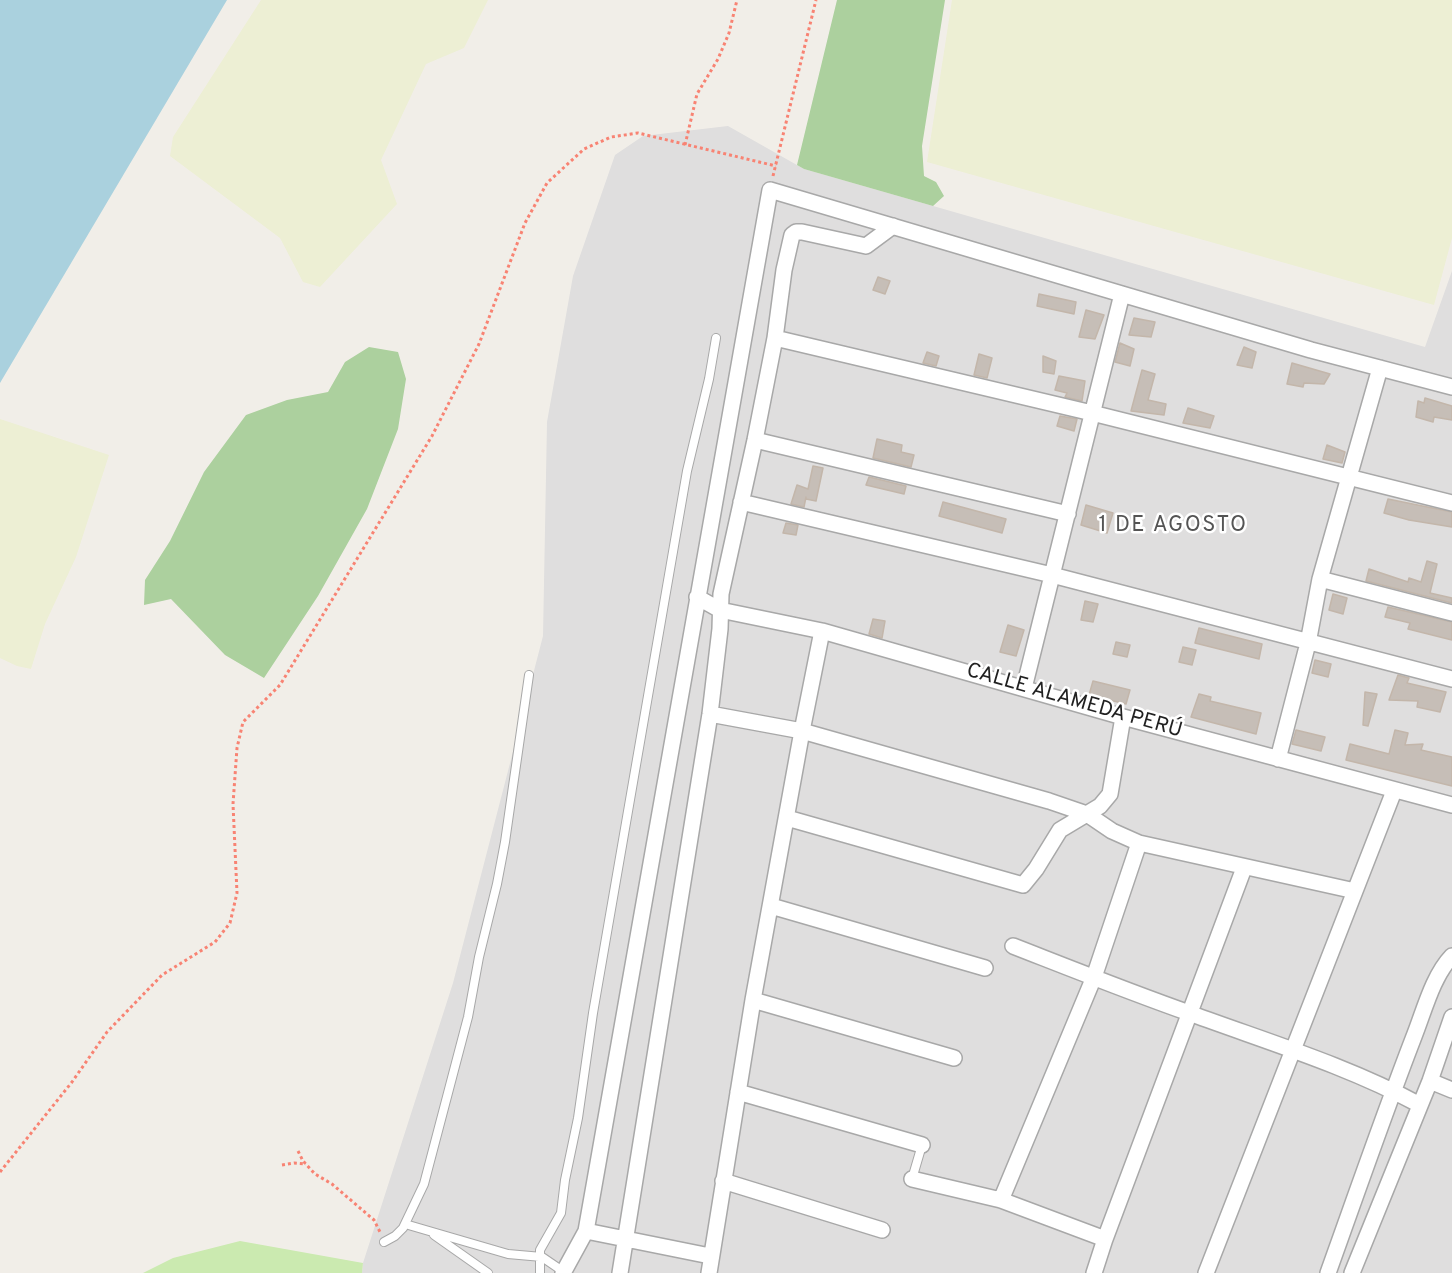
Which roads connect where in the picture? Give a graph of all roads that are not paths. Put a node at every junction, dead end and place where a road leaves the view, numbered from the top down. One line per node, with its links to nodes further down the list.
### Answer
1 (893, 226): 2 (street); 4 (street); 15 (street)
2 (1122, 294): 5 (street); 7 (street)
3 (716, 338): 60 (lane)
4 (775, 338): 7 (street); 8 (street)
5 (1380, 368): 6 (street); 9 (street)
6 (1452, 387)
7 (1092, 413): 9 (street); 12 (street)
8 (755, 440): 10 (street); 12 (street)
9 (1349, 477): 11 (street); 14 (street)
10 (741, 502): 13 (street); 16 (street)
11 (1452, 503)
12 (1068, 514): 13 (street)
13 (1052, 575): 19 (street); 22 (street)
14 (1320, 579): 17 (street); 19 (street)
15 (697, 597): 16 (street, CALLE ALAMEDA PERÚ); 56 (street)
16 (720, 610): 18 (street, CALLE ALAMEDA PERÚ); 23 (street)
17 (1452, 613)
18 (822, 631): 22 (street, CALLE ALAMEDA PERÚ); 25 (street)
19 (1308, 643): 21 (street); 26 (street)
20 (529, 675): 53 (lane)
21 (1452, 680)
22 (1024, 688): 24 (street, CALLE ALAMEDA PERÚ)
23 (710, 714): 25 (street); 58 (street)
24 (1123, 717): 26 (street, CALLE ALAMEDA PERÚ); 29 (street)
25 (802, 731): 29 (street); 30 (street)
26 (1278, 759): 27 (street, CALLE ALAMEDA PERÚ)
27 (1394, 791): 28 (street, CALLE ALAMEDA PERÚ); 33 (street)
28 (1452, 805)
29 (1087, 814): 30 (street); 31 (street)
30 (787, 818): 34 (street)
31 (1139, 843): 32 (street); 38 (street)
32 (1244, 868): 33 (street); 40 (street)
33 (1355, 891): 42 (street)
34 (771, 906): 37 (street); 39 (street)
35 (1013, 946): 38 (street)
36 (1452, 956): 45 (street)
37 (985, 968)
38 (1094, 976): 40 (street); 52 (street)
39 (753, 1000): 43 (street); 47 (street)
40 (1189, 1013): 42 (street); 57 (street)
41 (1452, 1017): 44 (street)
42 (1294, 1050): 45 (street); 67 (street)
43 (954, 1058)
44 (1430, 1081): 46 (street); 48 (street)
45 (1393, 1090): 48 (street); 68 (street)
46 (1452, 1090)
47 (738, 1092): 49 (street); 51 (street)
48 (1420, 1105): 69 (street)
49 (922, 1145): 50 (lane)
50 (912, 1179): 52 (street)
51 (723, 1181): 55 (street); 61 (street)
52 (1001, 1200): 57 (street)
53 (405, 1224): 54 (lane); 59 (lane)
54 (425, 1230): 60 (lane); 63 (lane)
55 (882, 1230)
56 (586, 1232): 58 (street); 62 (street)
57 (1105, 1239): 66 (street)
58 (625, 1240): 61 (street); 65 (street)
59 (384, 1242)
60 (542, 1257): 62 (lane); 64 (lane)
61 (712, 1268)
62 (564, 1272)
63 (488, 1273)
64 (540, 1273)
65 (620, 1273)
66 (1094, 1273)
67 (1206, 1273)
68 (1328, 1273)
69 (1352, 1273)

